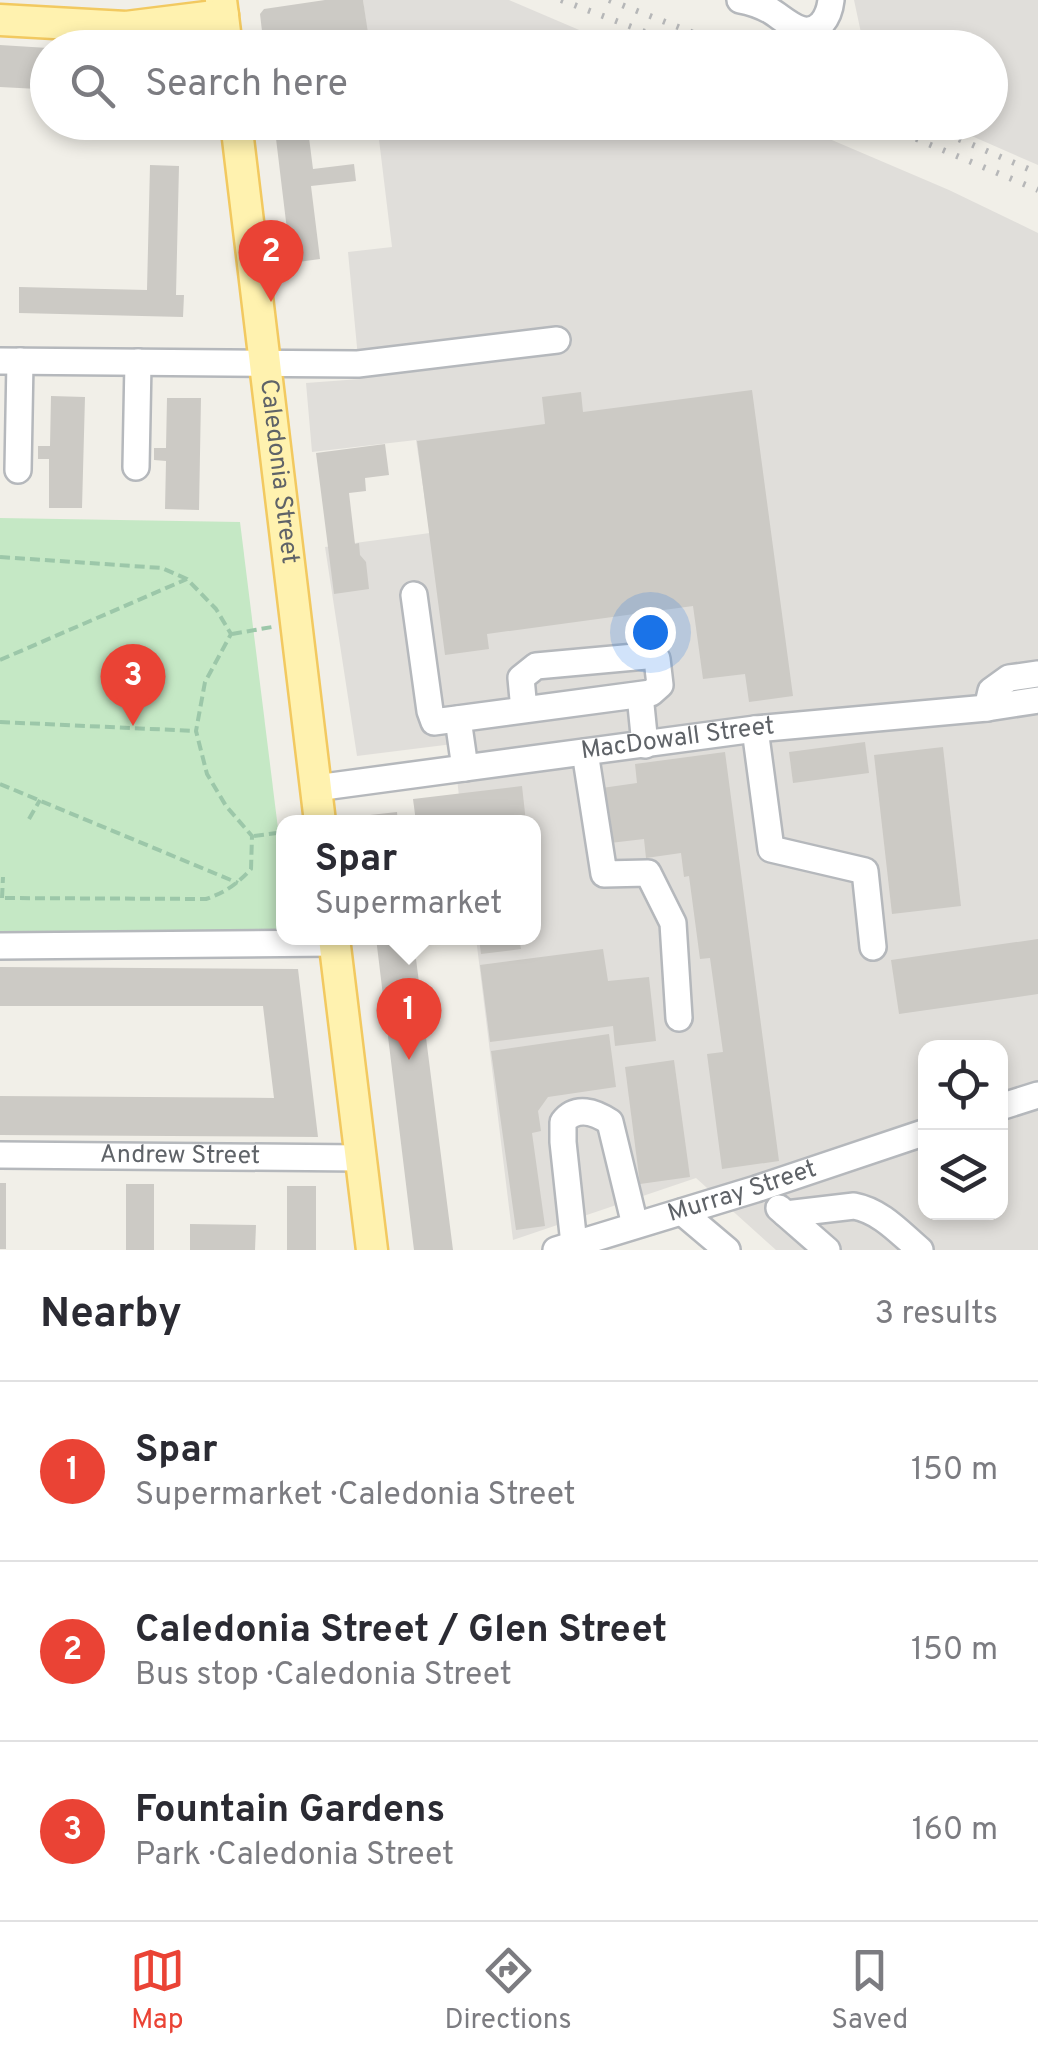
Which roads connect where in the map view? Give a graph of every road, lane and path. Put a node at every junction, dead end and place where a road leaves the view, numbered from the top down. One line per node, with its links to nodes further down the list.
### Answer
1 (740, 0): 8 (street)
2 (831, 0): 9 (street)
3 (229, 5): 6 (main road); 7 (main road)
4 (0, 20): 5 (main road)
5 (58, 30)
6 (132, 30)
7 (228, 30)
8 (803, 30)
9 (809, 30)
10 (238, 140): 14 (main road, Caledonia Street)
11 (557, 340): 14 (street)
12 (10, 361): 13 (street); 16 (street)
13 (138, 362): 14 (street); 15 (street)
14 (265, 364): 20 (main road, Caledonia Street)
15 (136, 468)
16 (18, 470)
17 (0, 558): 18 (path)
18 (187, 579): 21 (path); 22 (path)
19 (414, 595): 28 (street)
20 (296, 623): 21 (path); 36 (main road, Caledonia Street)
21 (232, 634): 31 (path)
22 (0, 660)
23 (1038, 674): 26 (street)
24 (640, 696): 27 (street); 27 (street); 32 (street)
25 (1038, 700): 26 (street, MacDowall Street)
26 (987, 708): 30 (street, MacDowall Street)
27 (524, 710): 28 (street)
28 (458, 720): 34 (street)
29 (0, 722): 31 (path)
30 (755, 729): 32 (street, MacDowall Street); 48 (street)
31 (196, 731): 41 (path)
32 (645, 744): 33 (street, MacDowall Street)
33 (586, 752): 34 (street, MacDowall Street); 49 (street)
34 (465, 768): 36 (street, MacDowall Street)
35 (0, 784): 37 (path)
36 (316, 788): 38 (main road, Caledonia Street)
37 (40, 800): 39 (path); 43 (path)
38 (319, 815)
39 (29, 818)
40 (276, 833): 41 (path)
41 (252, 836): 43 (path)
42 (3, 878): 44 (path)
43 (238, 883): 44 (path)
44 (1, 898)
45 (276, 941): 47 (street)
46 (336, 945): 54 (main road)
47 (0, 946)
48 (873, 948)
49 (679, 1018)
50 (1038, 1094): 51 (street)
51 (1008, 1104)
52 (918, 1135): 55 (street, Murray Street)
53 (0, 1156): 54 (street, Andrew Street)
54 (361, 1158): 60 (main road)
55 (756, 1189): 56 (street, Murray Street); 57 (street)
56 (682, 1212): 58 (street, Murray Street); 61 (street)
57 (786, 1214): 62 (street); 63 (street)
58 (636, 1225): 59 (street, Murray Street); 59 (street)
59 (565, 1247)
60 (372, 1250)
61 (727, 1250)
62 (827, 1250)
63 (920, 1250)

